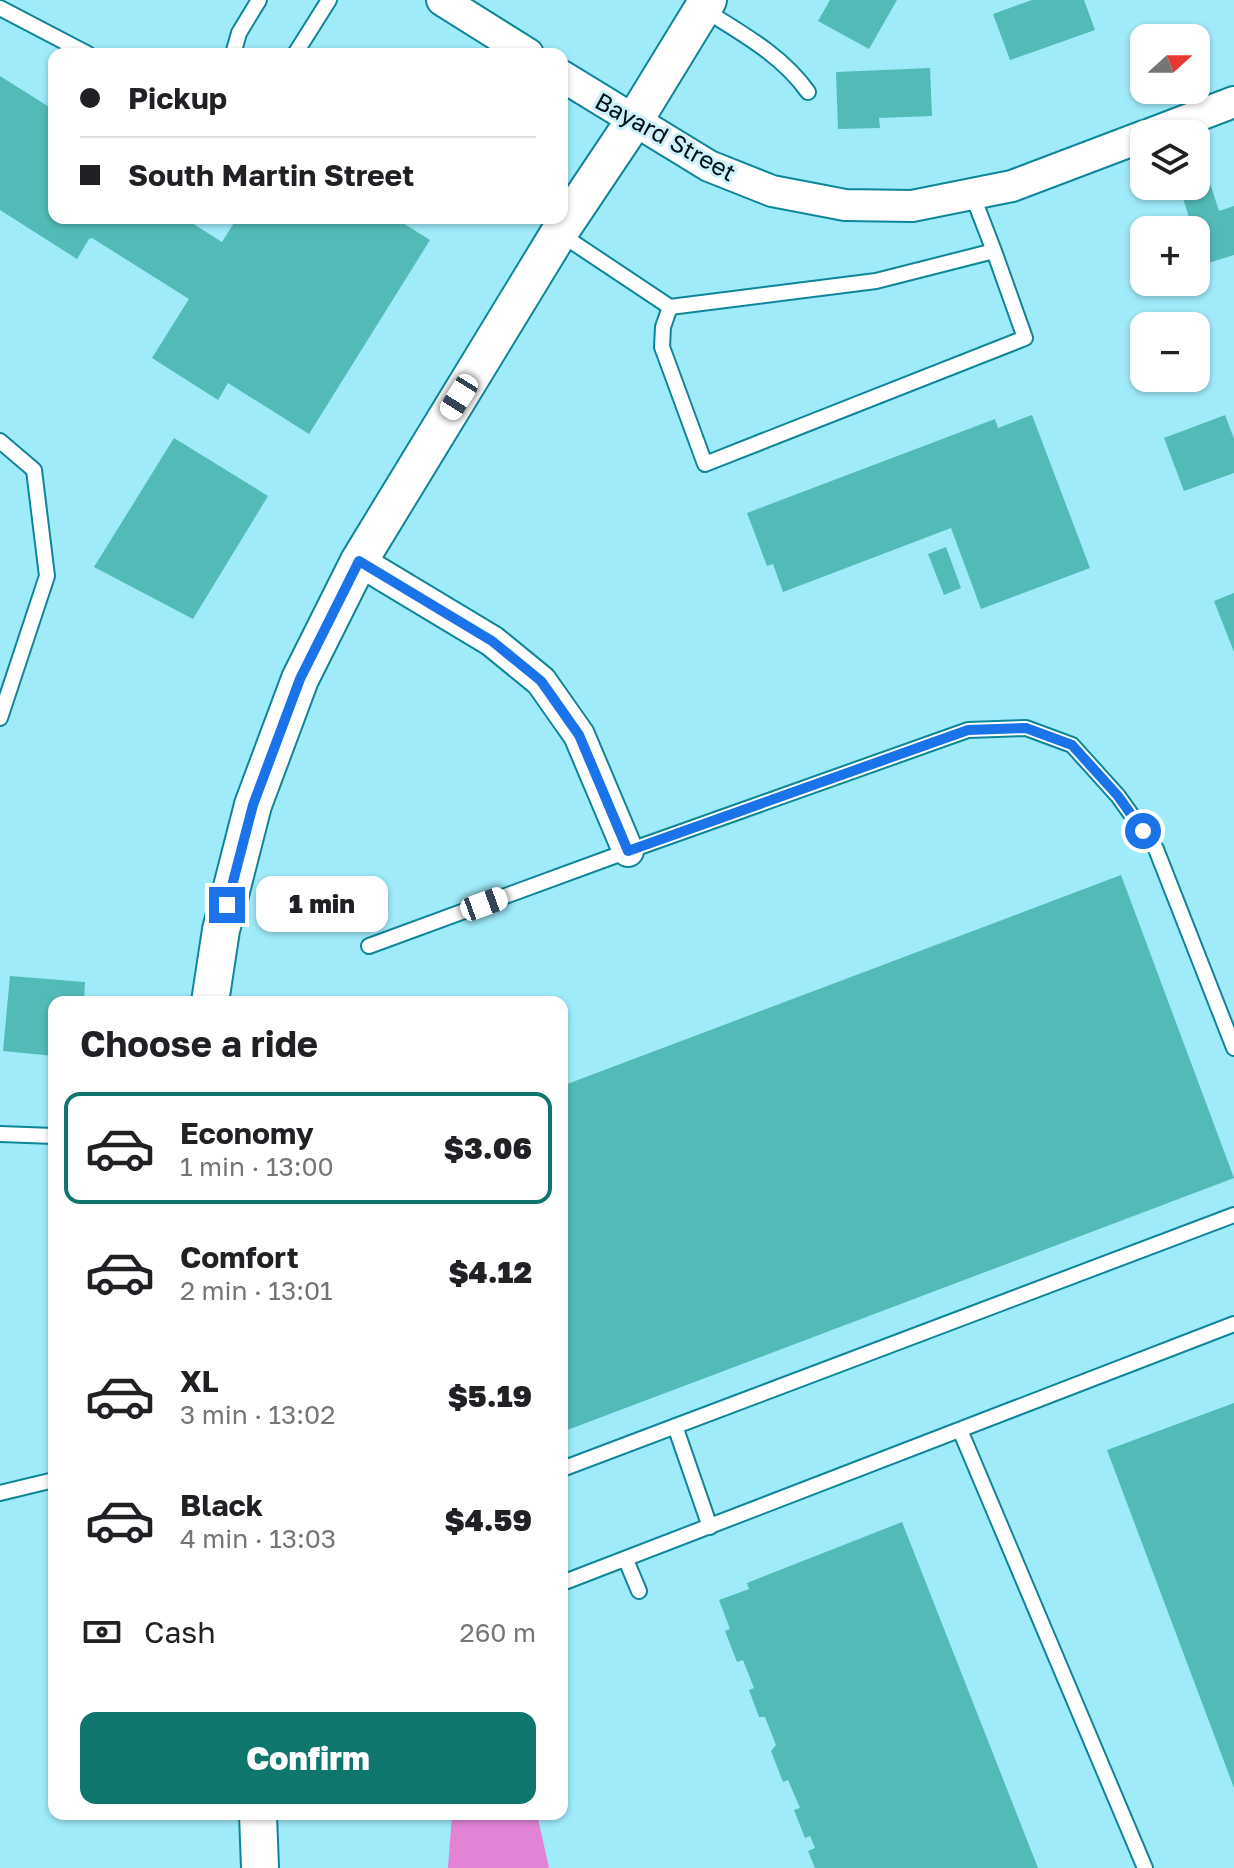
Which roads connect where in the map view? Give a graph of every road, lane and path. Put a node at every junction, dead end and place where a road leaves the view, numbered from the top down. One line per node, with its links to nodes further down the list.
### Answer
1 (329, 0): 8 (lane)
2 (442, 0): 9 (street)
3 (254, 2): 7 (lane)
4 (706, 4): 11 (lane); 14 (street)
5 (0, 8): 6 (lane)
6 (77, 48)
7 (235, 48)
8 (299, 48)
9 (518, 48)
10 (568, 80): 14 (street, Bayard Street)
11 (808, 92)
12 (1234, 102): 13 (street)
13 (1187, 120)
14 (634, 121): 16 (street, Bayard Street); 17 (street)
15 (1130, 141): 16 (street, Bayard Street)
16 (972, 194): 20 (lane)
17 (568, 220)
18 (565, 224): 19 (street)
19 (559, 233): 21 (lane); 23 (street)
20 (994, 251): 21 (lane); 21 (lane)
21 (670, 307)
22 (0, 441): 24 (lane)
23 (359, 561): 25 (street); 27 (street)
24 (0, 718)
25 (628, 851): 26 (lane); 28 (lane)
26 (369, 946)
27 (211, 996)
28 (1234, 1048)
29 (0, 1134): 30 (lane)
30 (48, 1136)
31 (1234, 1215): 33 (lane)
32 (1234, 1324): 34 (lane)
33 (675, 1426): 35 (lane); 38 (lane)
34 (960, 1430): 38 (lane); 44 (lane)
35 (568, 1467)
36 (48, 1481): 37 (lane)
37 (0, 1493)
38 (710, 1527): 39 (lane)
39 (626, 1560): 40 (lane); 41 (lane)
40 (568, 1581)
41 (639, 1591)
42 (258, 1820): 43 (street)
43 (260, 1868)
44 (1145, 1868)

